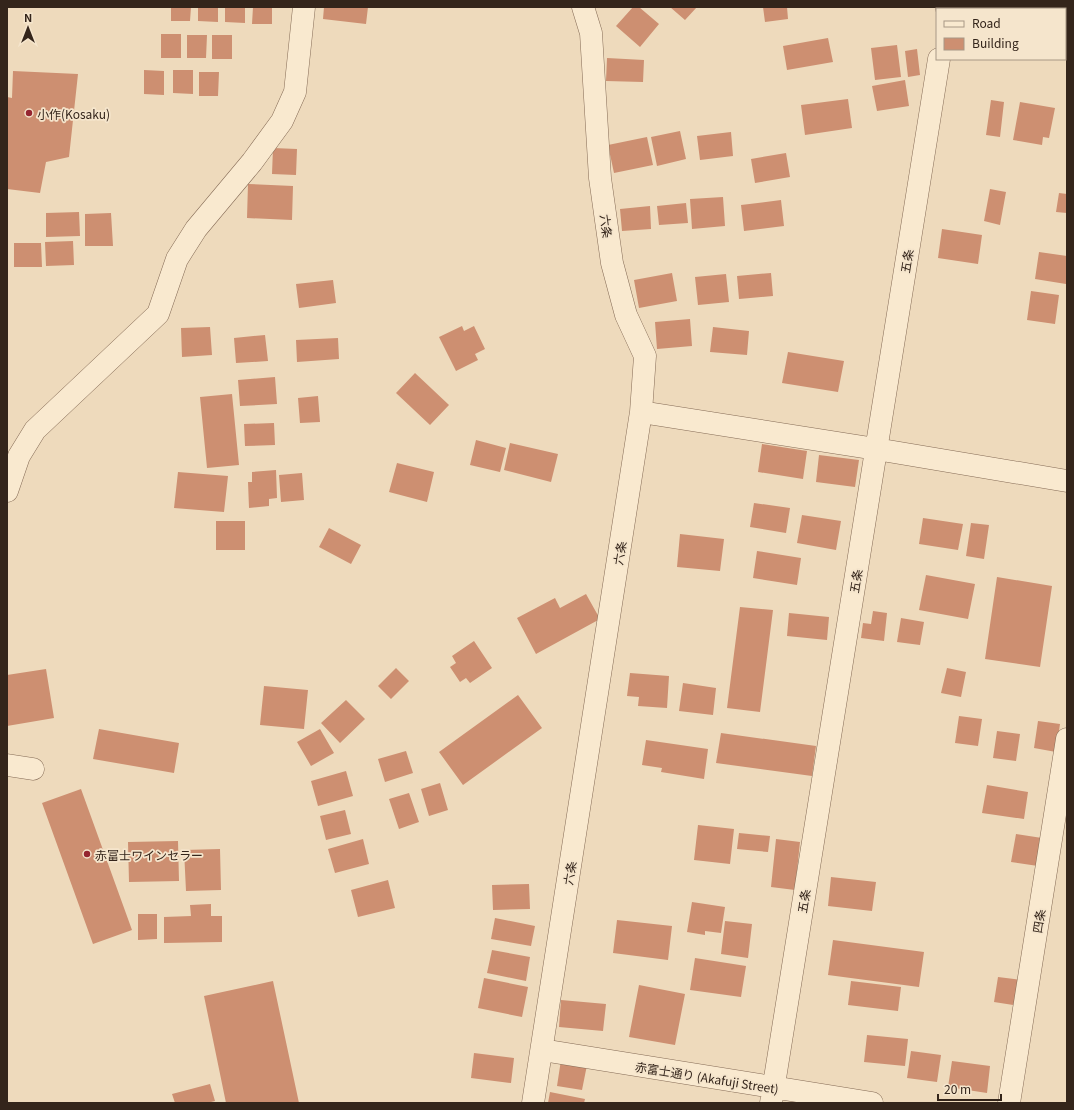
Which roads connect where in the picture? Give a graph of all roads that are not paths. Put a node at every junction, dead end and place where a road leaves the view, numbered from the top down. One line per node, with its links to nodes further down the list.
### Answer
1 (304, 7): 7 (street)
2 (583, 7): 4 (street, 六条)
3 (939, 60): 5 (street, 五条)
4 (641, 412): 5 (street); 11 (street, 六条)
5 (876, 449): 6 (street); 12 (street, 五条)
6 (1067, 481)
7 (7, 491)
8 (1067, 739): 15 (street, 四条)
9 (7, 765): 10 (street)
10 (33, 770)
11 (542, 1050): 12 (street, 赤富士通り (Akafuji Street)); 13 (street, 六条)
12 (772, 1095): 14 (street, 赤富士通り (Akafuji Street))
13 (533, 1103)
14 (872, 1103)
15 (1009, 1103)

